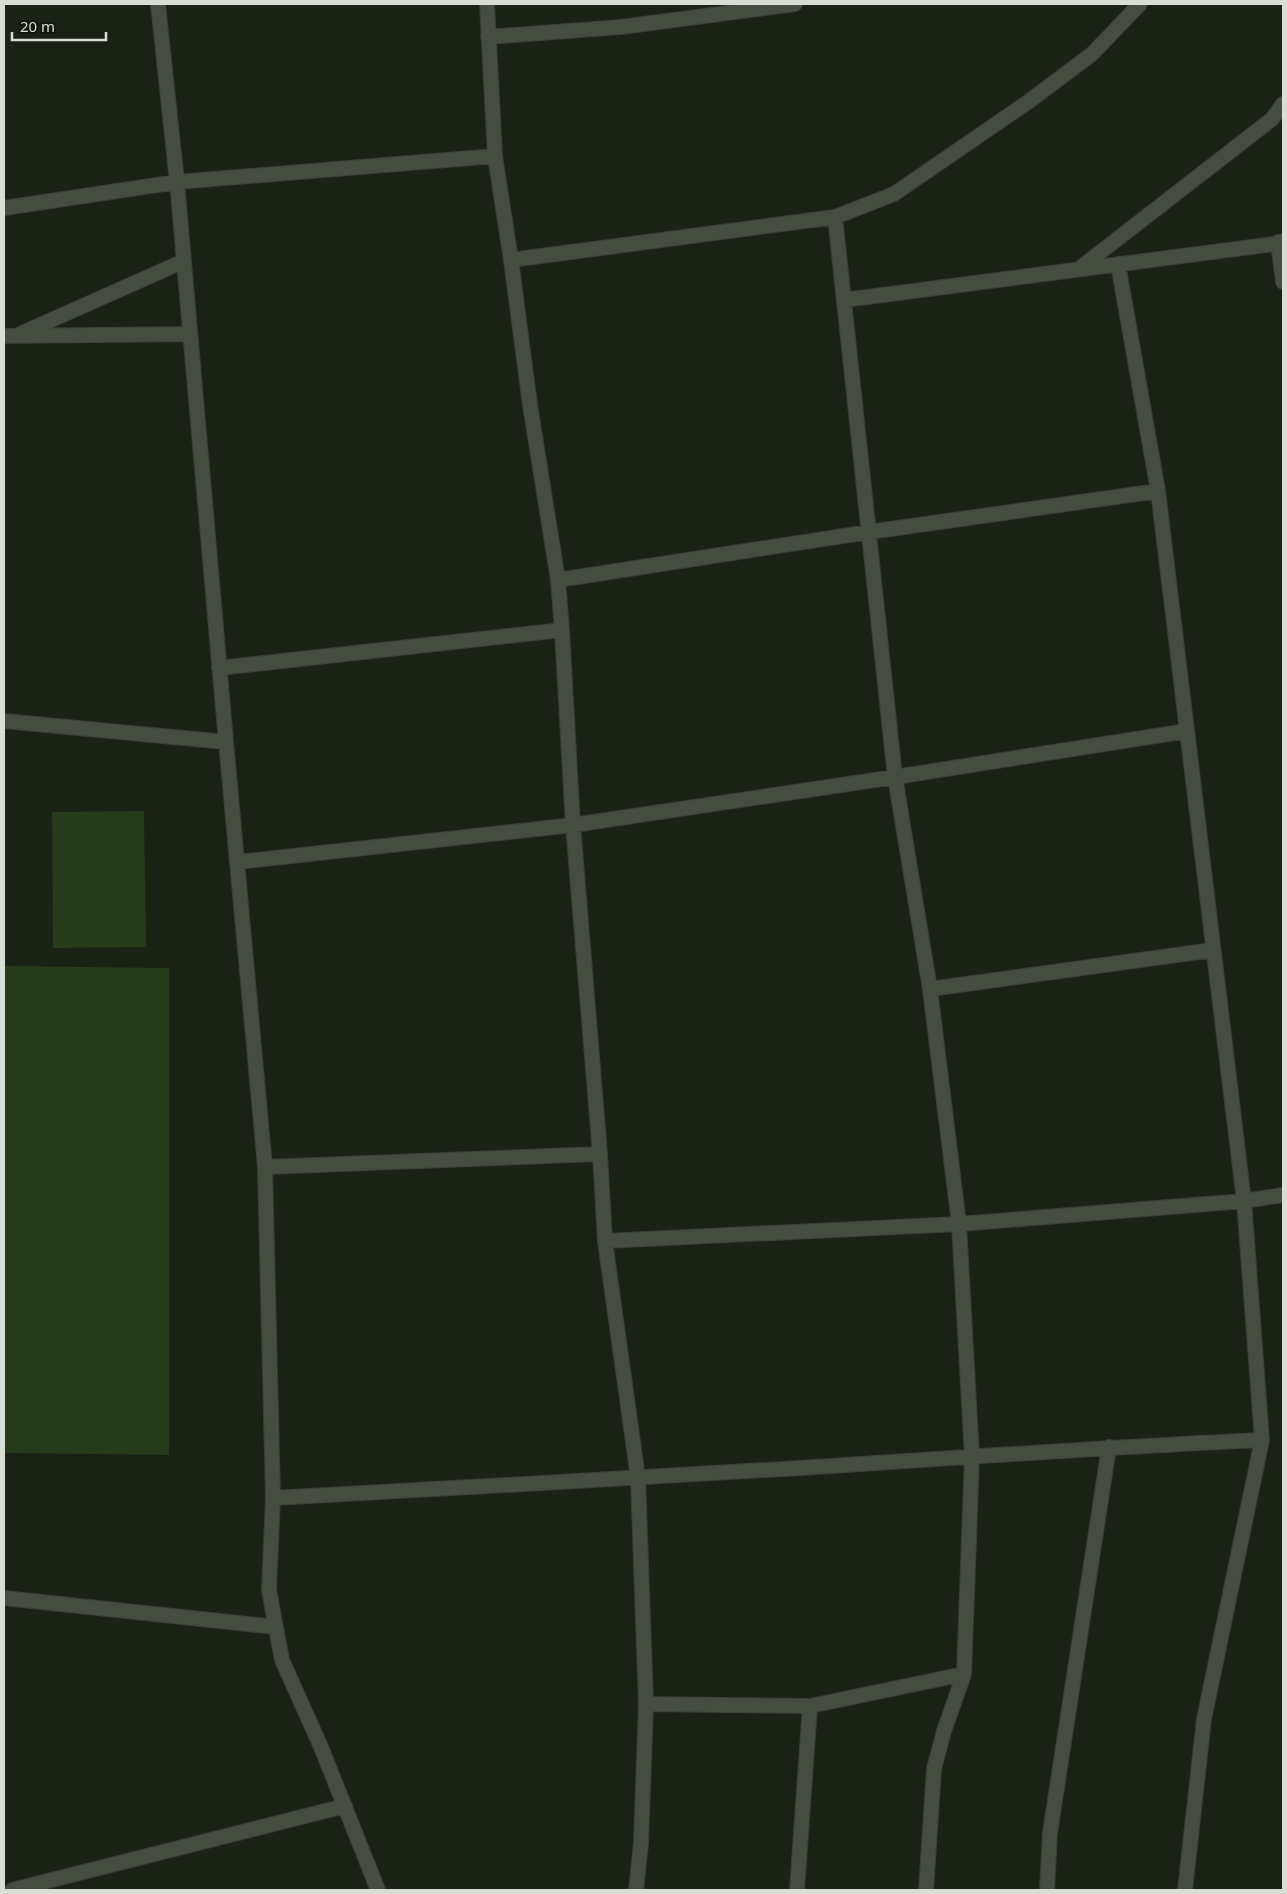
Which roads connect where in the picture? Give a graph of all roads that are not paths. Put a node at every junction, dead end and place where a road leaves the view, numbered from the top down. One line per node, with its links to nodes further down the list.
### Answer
1 (158, 4): 8 (street)
2 (487, 4): 5 (street)
3 (795, 4): 5 (street)
4 (1140, 4): 10 (street)
5 (488, 37): 7 (street)
6 (1283, 104): 15 (street)
7 (495, 156): 8 (street); 12 (street)
8 (177, 182): 9 (street); 13 (street)
9 (4, 208)
10 (835, 217): 12 (street); 17 (street)
11 (1281, 242): 14 (street); 16 (street)
12 (511, 260): 22 (street)
13 (184, 261): 18 (street); 19 (street)
14 (1118, 264): 15 (street); 20 (street)
15 (1080, 269): 17 (street)
16 (1283, 282)
17 (844, 300): 21 (street)
18 (190, 334): 19 (street); 24 (street)
19 (9, 336)
20 (1158, 490): 21 (street); 26 (street)
21 (869, 532): 22 (street); 28 (street)
22 (558, 580): 23 (street)
23 (562, 630): 24 (street); 29 (street)
24 (219, 668): 27 (street)
25 (4, 721): 27 (street)
26 (1187, 731): 28 (street); 31 (street)
27 (226, 742): 30 (street)
28 (895, 777): 29 (street); 32 (street)
29 (572, 825): 30 (street); 33 (street)
30 (238, 862): 34 (street)
31 (1213, 950): 32 (street); 36 (street)
32 (930, 989): 37 (street)
33 (600, 1154): 34 (street); 38 (street)
34 (265, 1166): 43 (street)
35 (1283, 1195): 36 (street)
36 (1244, 1201): 37 (street); 39 (street)
37 (959, 1224): 38 (street); 41 (street)
38 (605, 1240): 42 (street)
39 (1262, 1440): 40 (street); 56 (street)
40 (1109, 1447): 41 (street); 55 (street)
41 (972, 1457): 42 (street); 46 (street)
42 (638, 1478): 43 (street); 47 (street)
43 (273, 1498): 45 (street)
44 (4, 1598): 45 (street)
45 (276, 1627): 49 (street)
46 (964, 1674): 48 (street); 54 (street)
47 (646, 1704): 48 (street); 52 (street)
48 (810, 1706): 53 (street)
49 (345, 1806): 50 (street); 51 (street)
50 (12, 1890)
51 (378, 1890)
52 (636, 1890)
53 (797, 1890)
54 (926, 1890)
55 (1047, 1890)
56 (1185, 1890)

